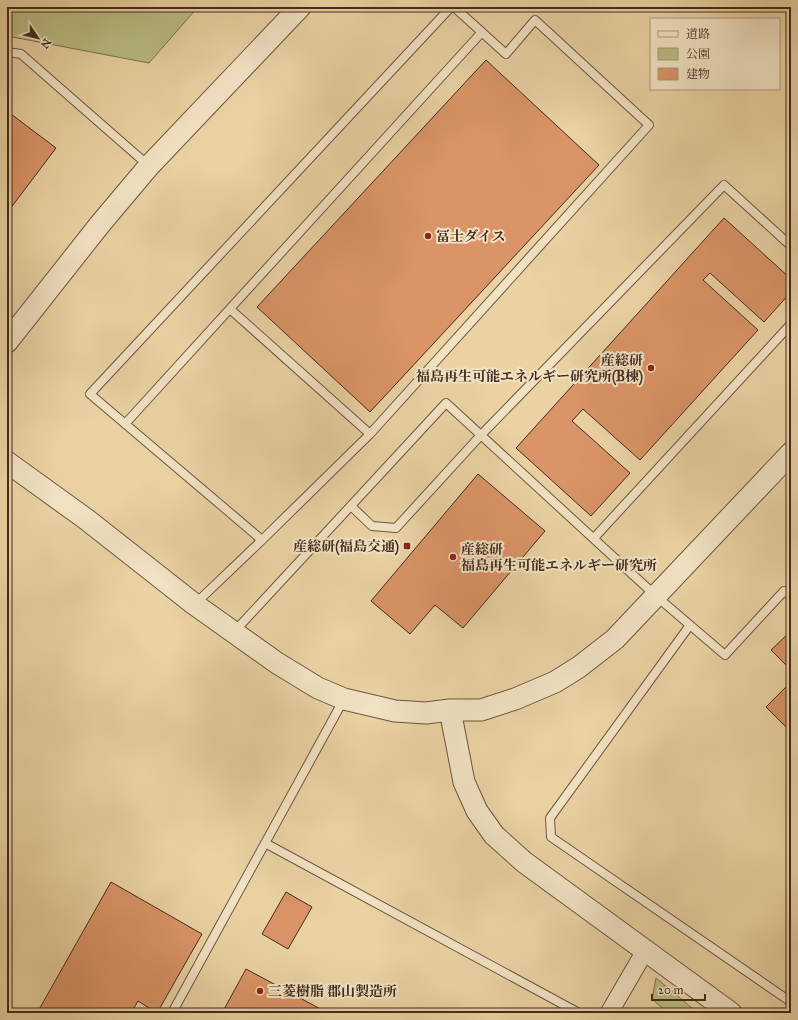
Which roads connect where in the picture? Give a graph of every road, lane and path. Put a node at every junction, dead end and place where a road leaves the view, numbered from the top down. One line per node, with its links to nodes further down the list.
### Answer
1 (300, 7): 6 (street)
2 (451, 7): 11 (lane)
3 (454, 7): 4 (lane)
4 (482, 32): 8 (lane); 12 (lane)
5 (7, 52): 6 (lane)
6 (150, 166): 10 (street)
7 (791, 246): 13 (lane)
8 (230, 309): 11 (lane); 12 (lane)
9 (791, 324): 17 (lane)
10 (7, 342)
11 (125, 424): 18 (lane)
12 (370, 434): 18 (lane)
13 (481, 435): 16 (lane); 16 (lane); 17 (lane)
14 (791, 453): 19 (street)
15 (7, 462): 21 (street)
16 (351, 506): 23 (lane)
17 (594, 538): 19 (lane)
18 (262, 540): 21 (lane)
19 (656, 596): 22 (lane); 25 (street)
20 (791, 598): 22 (lane)
21 (194, 604): 23 (street)
22 (690, 625): 28 (lane)
23 (234, 633): 24 (street)
24 (344, 699): 25 (street); 26 (lane)
25 (450, 710): 27 (street)
26 (265, 843): 29 (lane); 30 (lane)
27 (645, 951): 31 (street); 32 (street)
28 (791, 1002)
29 (172, 1013)
30 (579, 1013)
31 (609, 1013)
32 (731, 1013)

